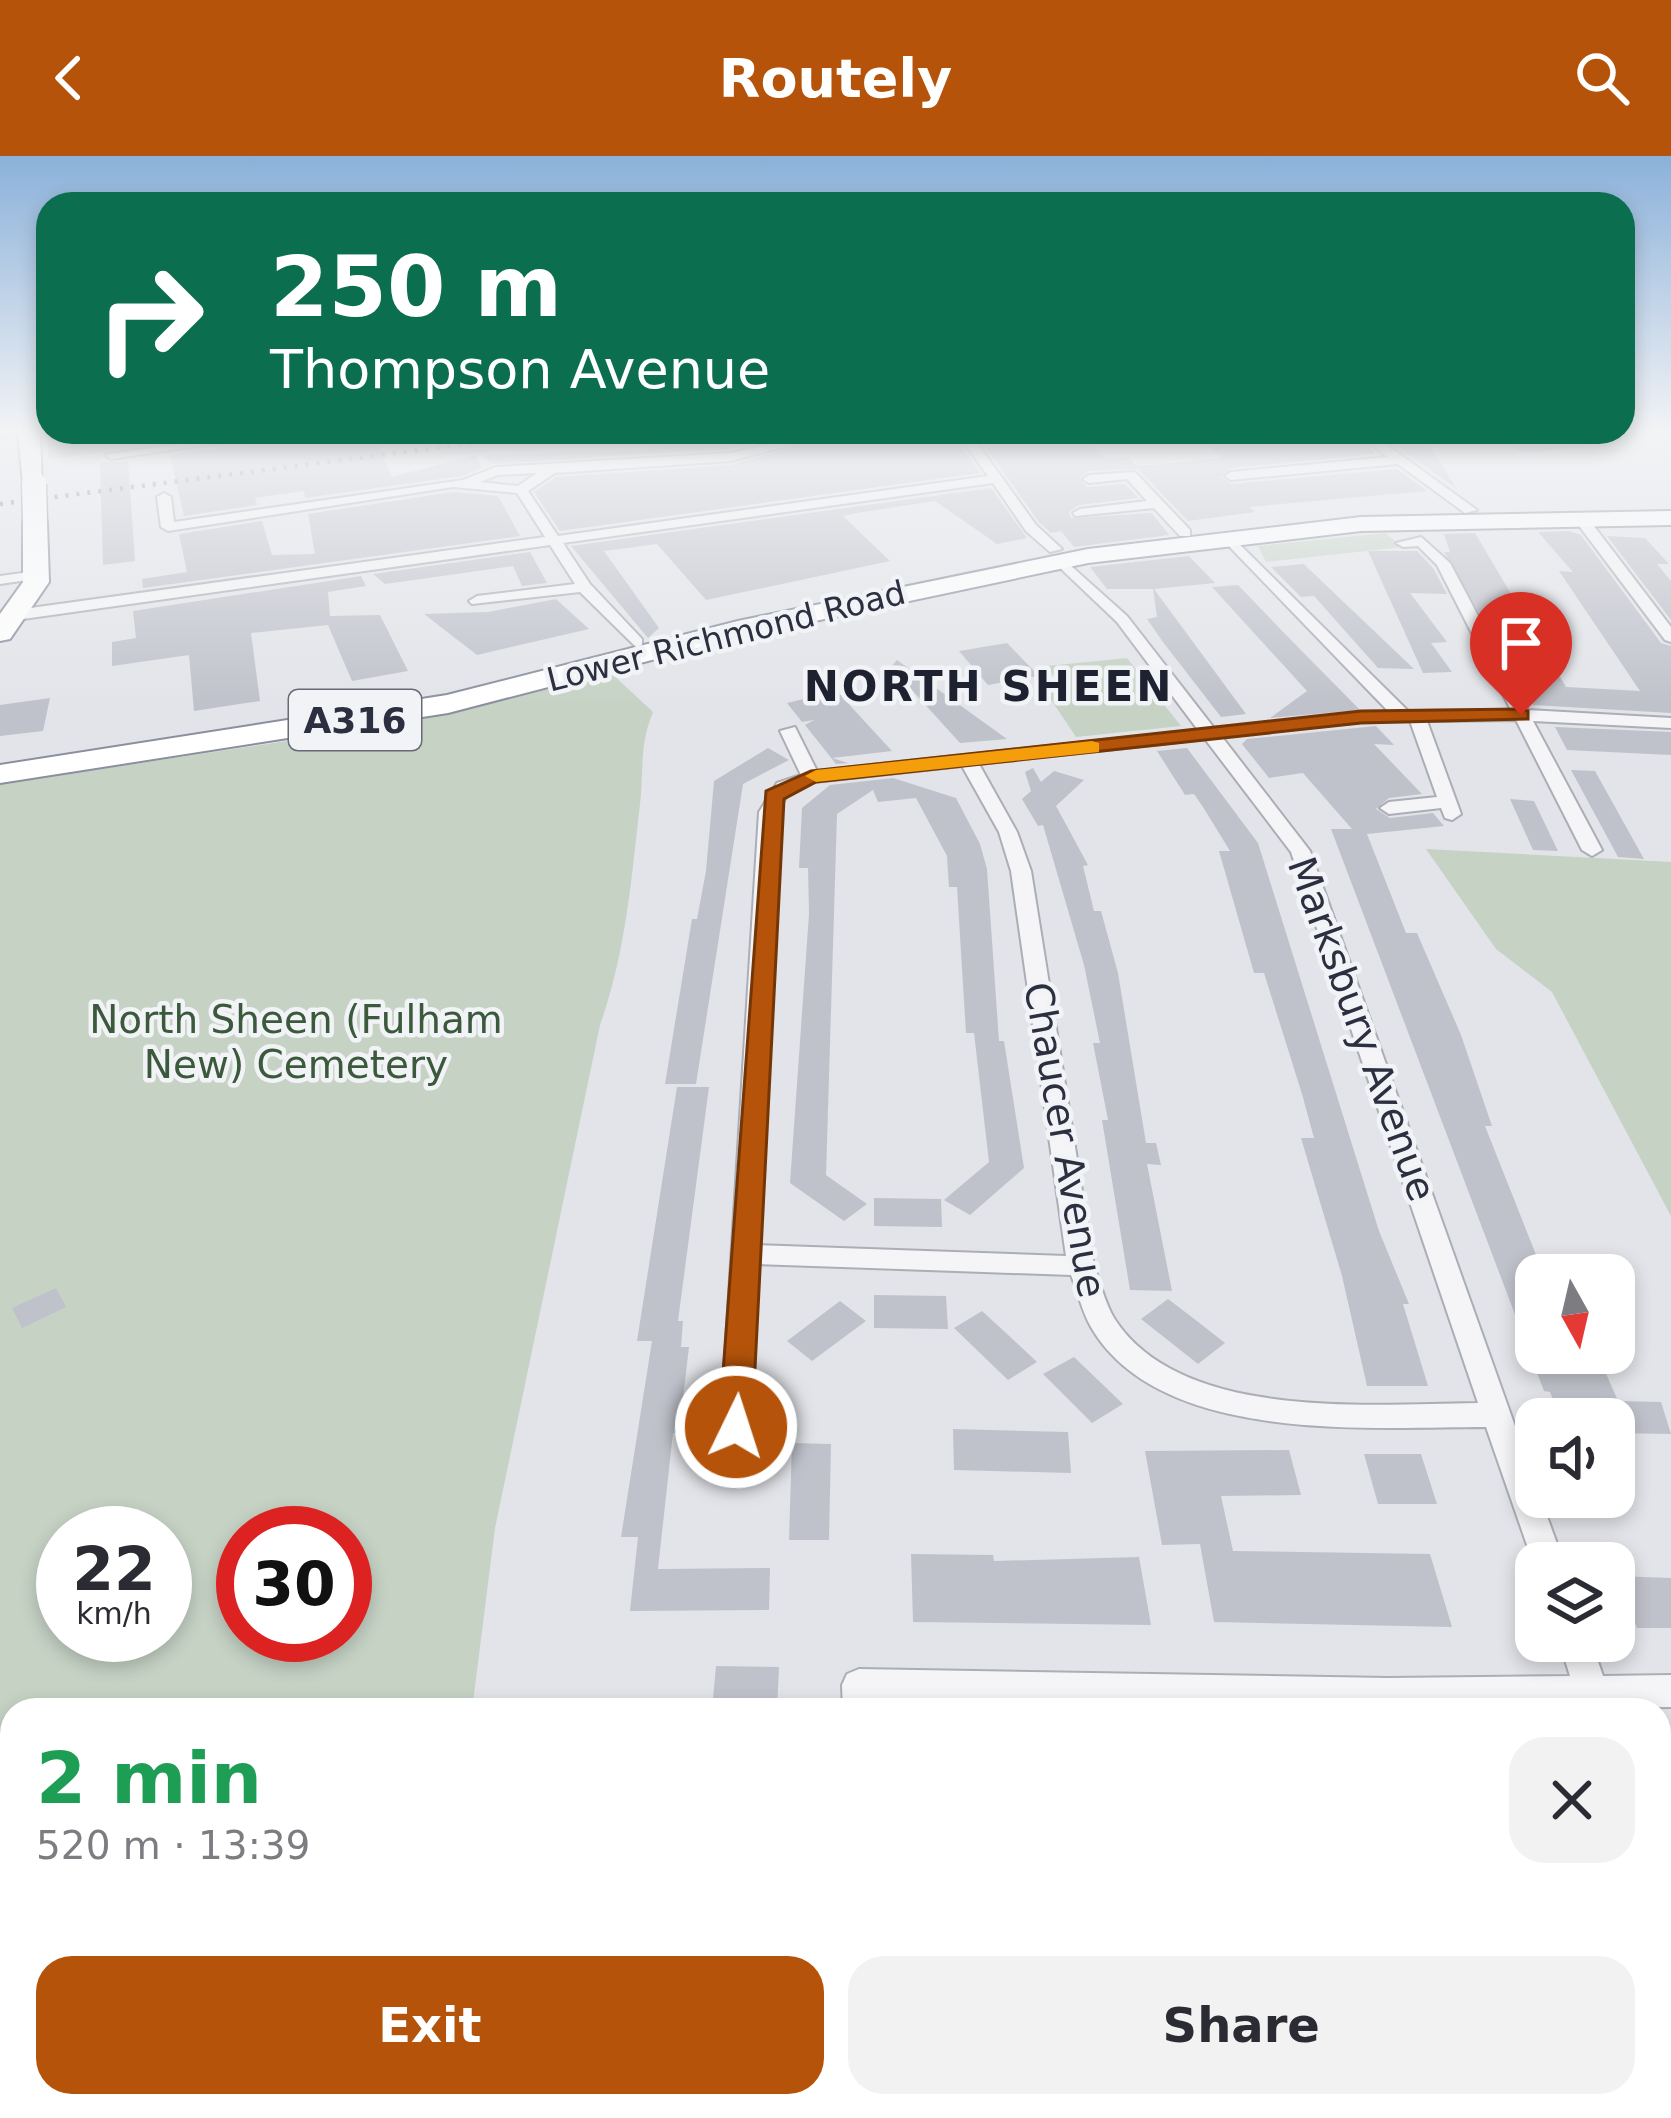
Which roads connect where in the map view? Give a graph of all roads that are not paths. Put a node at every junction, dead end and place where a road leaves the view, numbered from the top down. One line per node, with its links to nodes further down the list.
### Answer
1 (35, 523): 16 (highway, bridge)
2 (543, 523): 13 (street)
3 (690, 523): 13 (street)
4 (1028, 523): 15 (street, Marksbury Avenue)
5 (1175, 523): 11 (street)
6 (1278, 523): 11 (highway, Lower Richmond Road / A316)
7 (1355, 523): 10 (highway)
8 (1441, 523): 10 (highway, Lower Richmond Road / A316)
9 (1584, 523): 21 (street)
10 (1361, 524): 12 (highway, Lower Richmond Road / A316)
11 (1185, 532): 15 (highway, Lower Richmond Road / A316)
12 (1229, 539): 15 (highway, Lower Richmond Road / A316); 24 (street)
13 (554, 542): 18 (street); 20 (street)
14 (1403, 543): 23 (street)
15 (1058, 555): 22 (highway, Lower Richmond Road / A316); 25 (highway, Lower Richmond Road / A316); 28 (street, Marksbury Avenue)
16 (37, 575): 17 (street); 20 (highway)
17 (0, 580)
18 (584, 587): 19 (street); 22 (street)
19 (477, 602)
20 (8, 624)
21 (1671, 637)
22 (636, 642): 25 (highway, Lower Richmond Road / A316)
23 (1521, 715): 24 (street); 26 (street); 35 (street)
24 (1410, 717): 28 (street); 34 (street)
25 (295, 722): 29 (highway, Lower Richmond Road / A316)
26 (1671, 723)
27 (789, 731): 33 (street)
28 (1211, 735): 31 (street); 38 (street, Marksbury Avenue)
29 (128, 747): 30 (highway, Lower Richmond Road / A316); 32 (highway, Lower Richmond Road / A316)
30 (0, 757)
31 (968, 760): 33 (street); 37 (street, Chaucer Avenue)
32 (0, 774)
33 (811, 777): 36 (street)
34 (1389, 808)
35 (1592, 850)
36 (747, 1254): 37 (street); 39 (street)
37 (1082, 1266): 38 (street, Chaucer Avenue)
38 (1497, 1414): 40 (street, Marksbury Avenue)
39 (733, 1471)
40 (1541, 1542)
41 (1582, 1662): 43 (street)
42 (1671, 1691): 43 (street)
43 (1592, 1692): 44 (street)
44 (1470, 1698)

